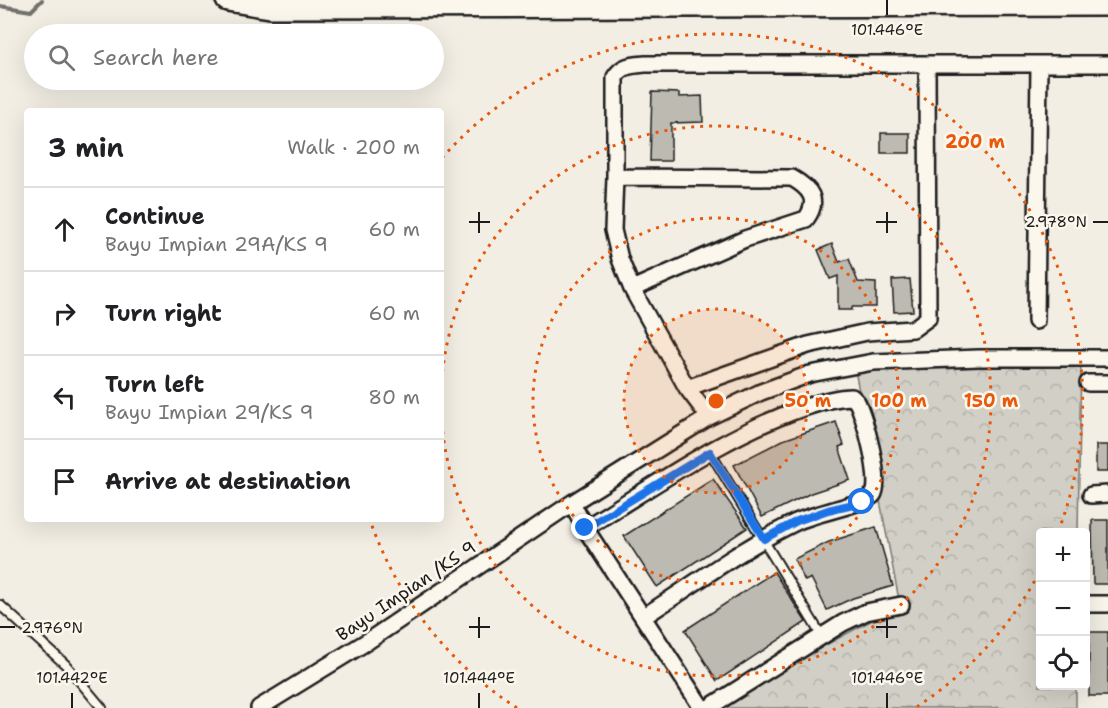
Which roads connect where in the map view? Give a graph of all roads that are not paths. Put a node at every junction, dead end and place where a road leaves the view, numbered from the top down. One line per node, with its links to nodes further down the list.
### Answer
1 (227, 0): 2 (main road)
2 (1108, 5)
3 (1108, 64): 5 (street)
4 (927, 65): 5 (street); 6 (street); 12 (street)
5 (1039, 65): 8 (street)
6 (615, 177): 7 (street); 7 (street)
7 (632, 289): 12 (street)
8 (1036, 321)
9 (1108, 358): 13 (street, Bayu Impian /KS 9)
10 (1088, 383): 11 (street)
11 (1108, 383)
12 (687, 388): 13 (street)
13 (709, 417): 17 (street, Bayu Impian /KS 9)
14 (710, 452): 18 (street); 19 (lane); 19 (street)
15 (1108, 494): 16 (street)
16 (1091, 495)
17 (572, 503): 18 (street); 27 (street, Bayu Impian /KS 9)
18 (585, 528): 24 (street)
19 (764, 539): 24 (street); 25 (lane)
20 (1090, 604): 21 (street)
21 (1108, 604)
22 (0, 605): 26 (lane)
23 (901, 605): 25 (street)
24 (643, 617): 28 (street)
25 (821, 635): 29 (street)
26 (102, 708)
27 (259, 708)
28 (702, 708)
29 (708, 708)

